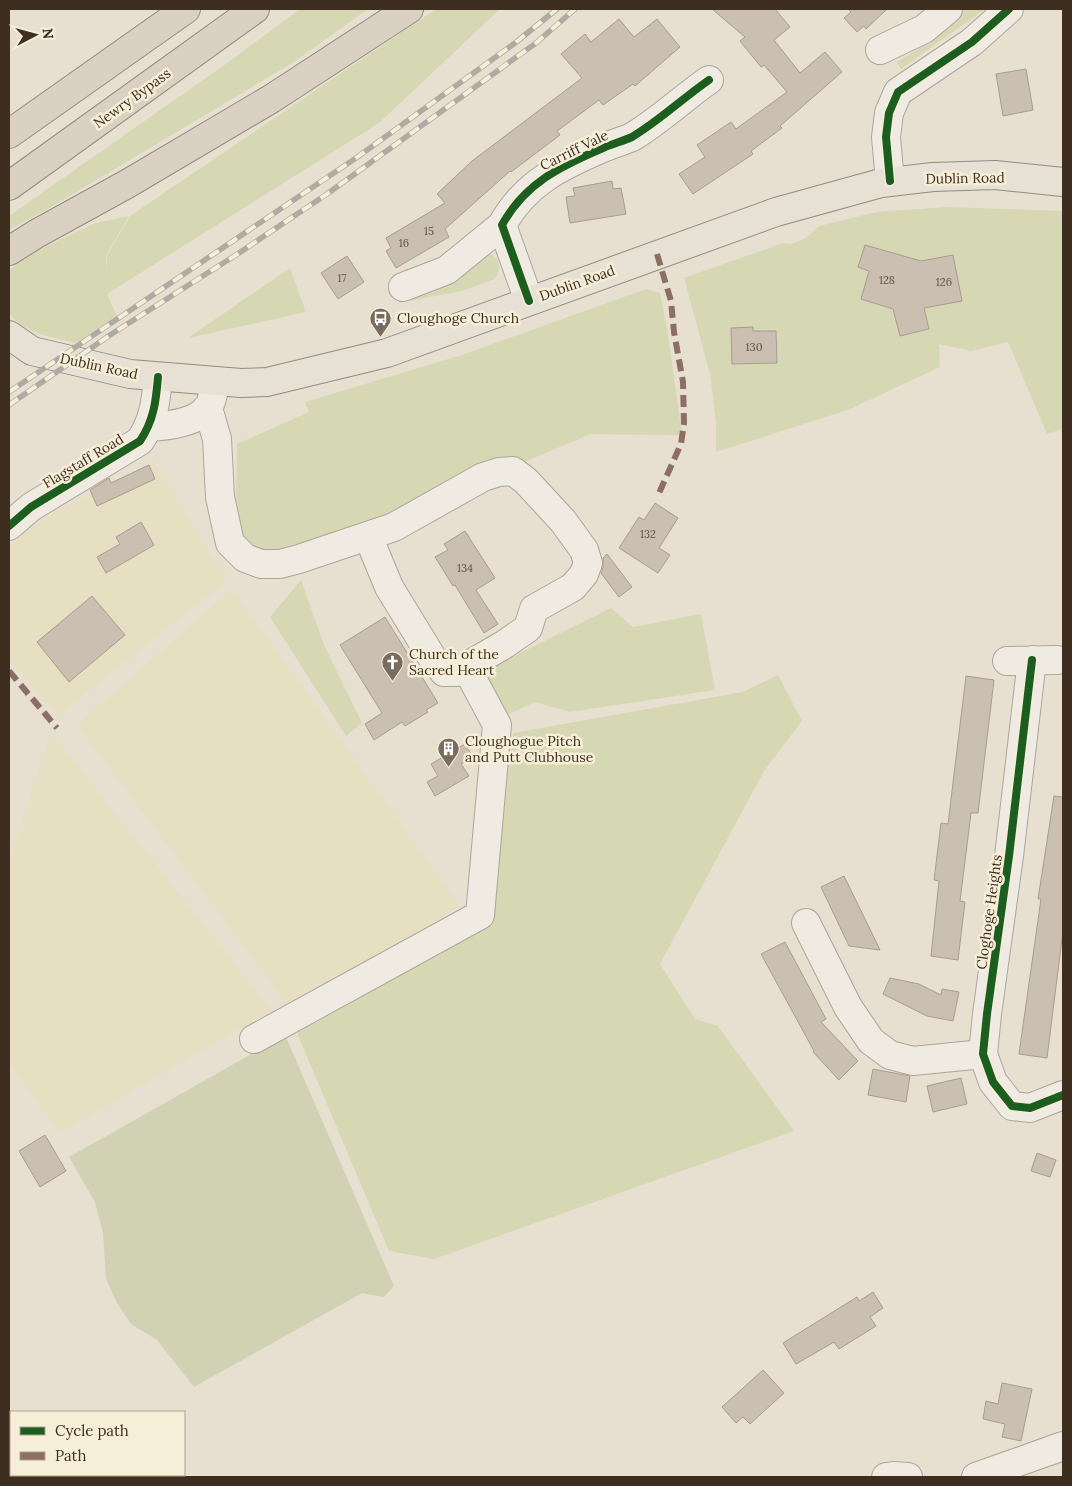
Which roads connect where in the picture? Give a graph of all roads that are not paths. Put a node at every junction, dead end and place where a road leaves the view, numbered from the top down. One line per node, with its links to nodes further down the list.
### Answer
1 (186, 9): 8 (highway)
2 (255, 9): 11 (highway, Newry Bypass)
3 (409, 9): 13 (highway)
4 (948, 9): 6 (street)
5 (1009, 9): 9 (street)
6 (880, 50)
7 (709, 80): 12 (street, Carriff Vale)
8 (9, 134)
9 (890, 181): 10 (main road, Dublin Road); 15 (main road, Dublin Road)
10 (1063, 182)
11 (9, 186)
12 (502, 225): 14 (street, Carriff Vale); 15 (street)
13 (9, 251)
14 (403, 287)
15 (529, 301): 19 (main road, Dublin Road)
16 (9, 335): 17 (main road)
17 (20, 353): 18 (main road, Dublin Road)
18 (158, 377): 19 (main road, Dublin Road); 21 (street, Flagstaff Road)
19 (216, 381): 20 (street)
20 (206, 410): 21 (street); 23 (street)
21 (149, 427): 22 (street, Flagstaff Road)
22 (9, 526)
23 (368, 536): 25 (street); 25 (street)
24 (1032, 660): 28 (street, Cloghoge Heights)
25 (466, 667): 27 (street)
26 (806, 923): 28 (street)
27 (254, 1039)
28 (983, 1054): 29 (street, Cloghoge Heights)
29 (1063, 1095)
30 (1063, 1446): 33 (street)
31 (886, 1477): 32 (street)
32 (908, 1477)
33 (976, 1477)

